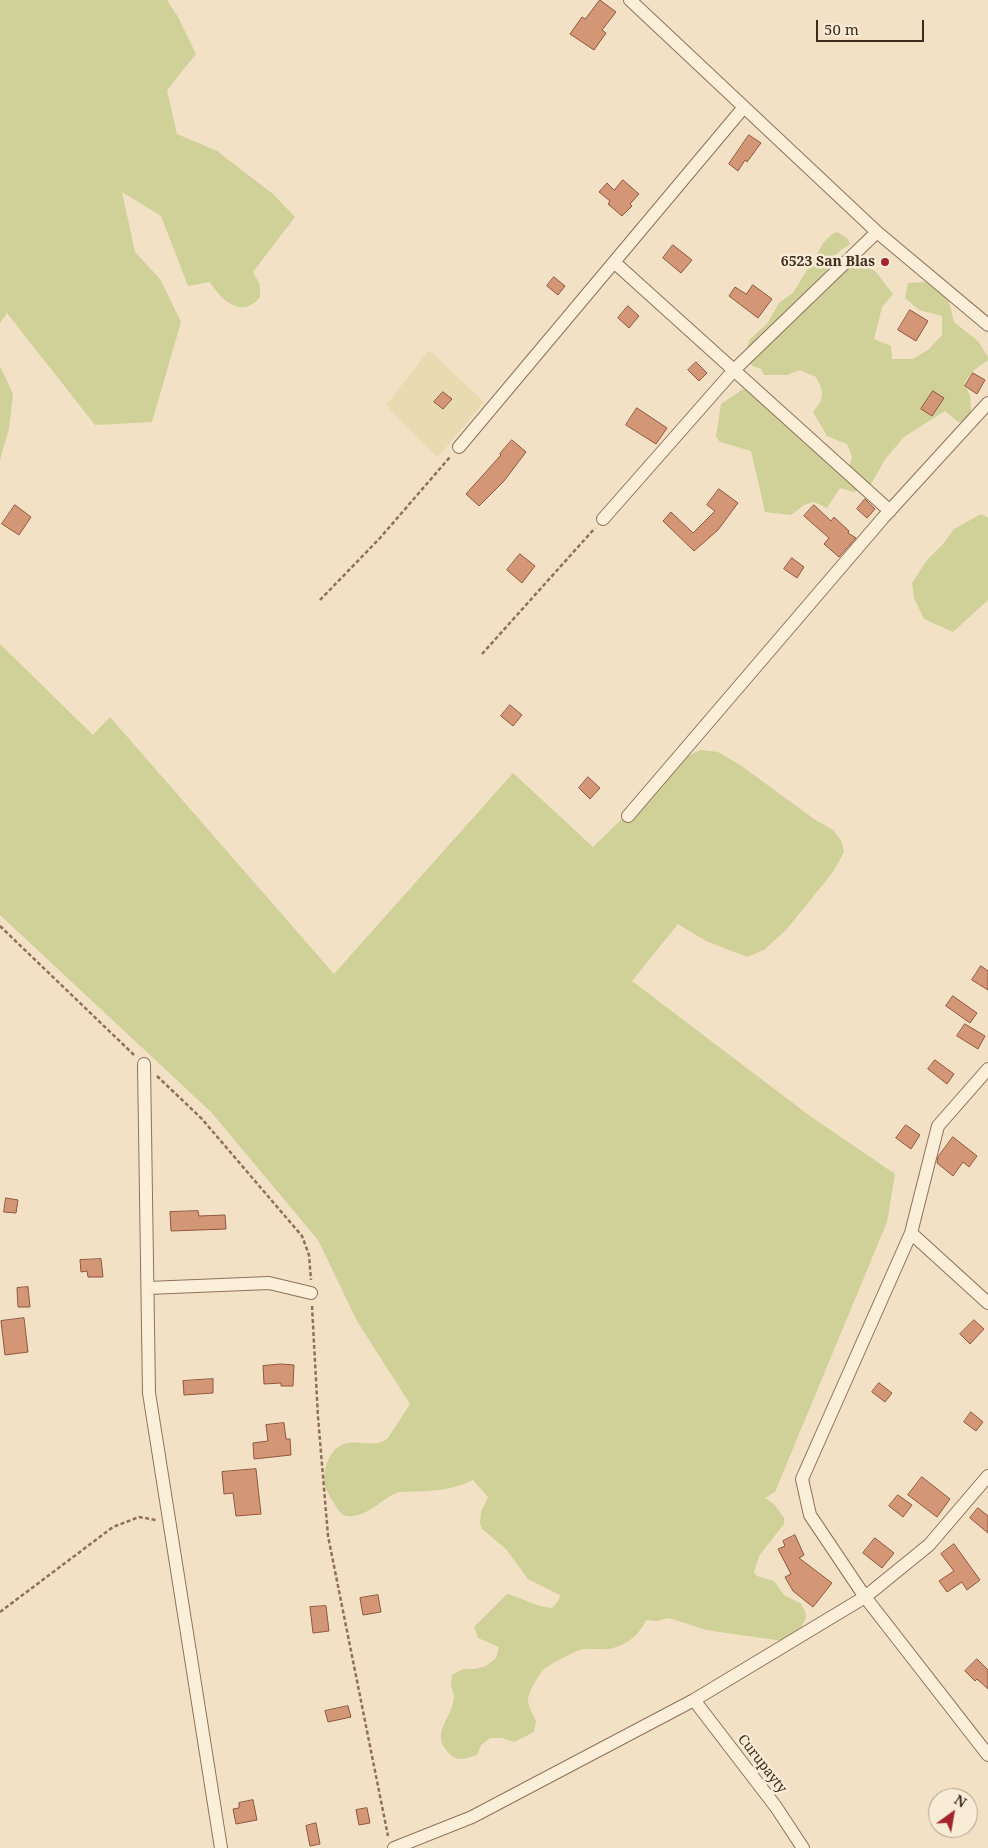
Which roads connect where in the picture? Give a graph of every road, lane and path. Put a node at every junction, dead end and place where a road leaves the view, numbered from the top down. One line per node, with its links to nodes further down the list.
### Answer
1 (630, 0): 2 (street)
2 (744, 107): 3 (street); 4 (street)
3 (877, 232): 5 (street); 6 (street)
4 (614, 262): 6 (street); 8 (street)
5 (988, 325)
6 (734, 370): 9 (street); 10 (street)
7 (988, 404): 9 (street)
8 (459, 447): 11 (path)
9 (890, 511): 13 (street)
10 (603, 519): 12 (path)
11 (320, 600)
12 (482, 654)
13 (628, 816)
14 (0, 926): 15 (path)
15 (144, 1064): 18 (street); 19 (path)
16 (988, 1069): 17 (street)
17 (911, 1233): 20 (street); 23 (street)
18 (148, 1288): 19 (street); 22 (street)
19 (311, 1292): 27 (path)
20 (988, 1303)
21 (988, 1476): 23 (street)
22 (170, 1522): 24 (path); 28 (street)
23 (864, 1597): 25 (street); 26 (street)
24 (0, 1612)
25 (694, 1700): 27 (street); 29 (street, Curupayty)
26 (988, 1755)
27 (391, 1843)
28 (221, 1848)
29 (803, 1848)

